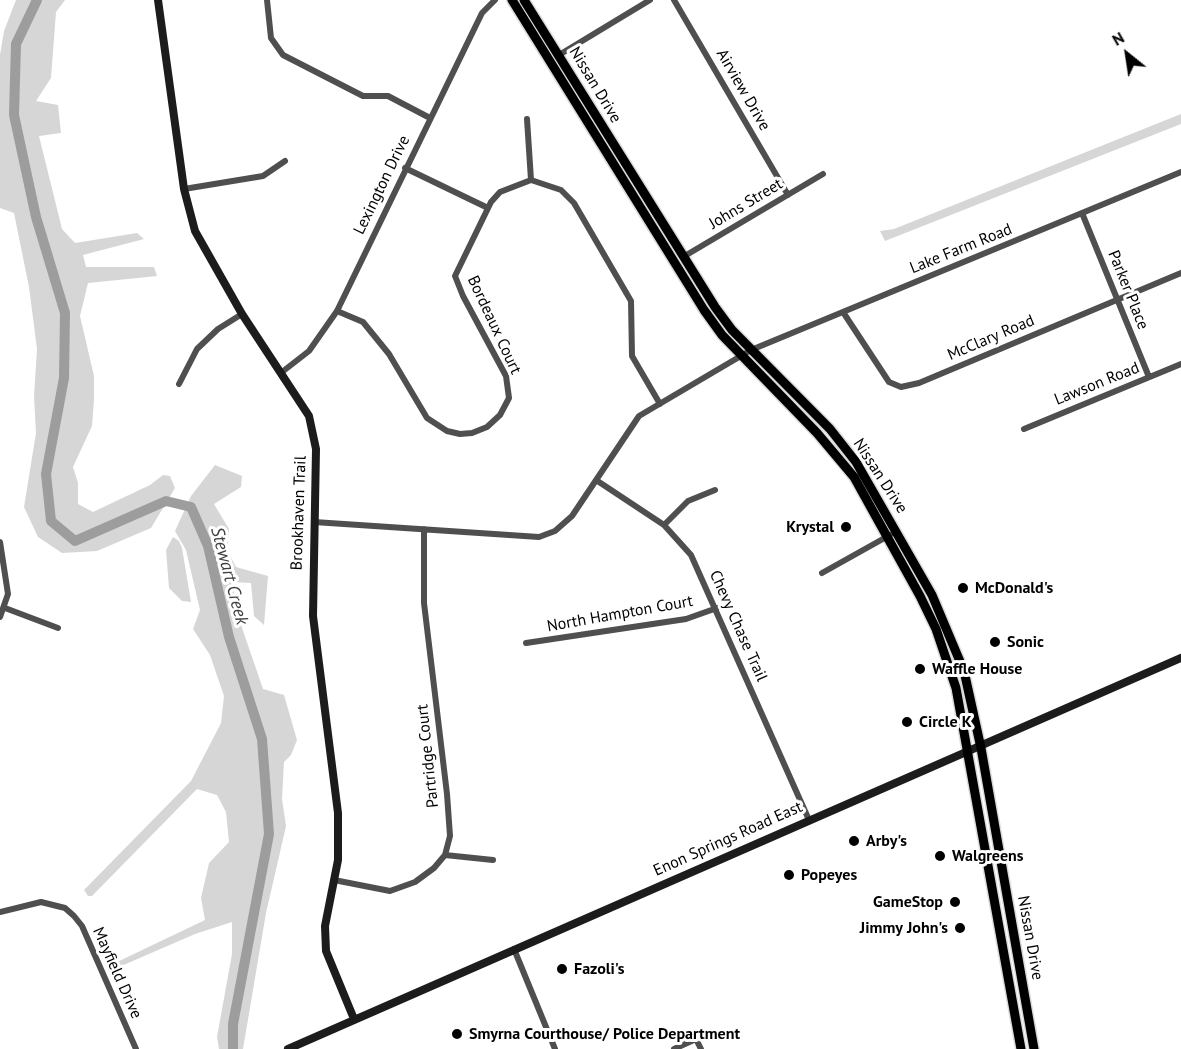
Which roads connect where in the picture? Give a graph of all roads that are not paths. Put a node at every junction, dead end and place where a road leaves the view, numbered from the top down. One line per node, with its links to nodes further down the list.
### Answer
1 (158, 0): 16 (street, Brookhaven Trail)
2 (267, 0): 9 (street)
3 (495, 0): 9 (street, Lexington Drive)
4 (512, 0): 27 (main road, Nissan Drive)
5 (524, 0): 8 (main road, Nissan Drive)
6 (650, 0): 8 (street)
7 (674, 0): 17 (street, Airview Drive)
8 (559, 55): 20 (main road, Nissan Drive)
9 (430, 117): 12 (street, Lexington Drive)
10 (527, 119): 15 (street)
11 (285, 161): 16 (street)
12 (405, 168): 18 (street); 23 (street, Lexington Drive)
13 (1181, 172): 19 (street, Lake Farm Road)
14 (823, 174): 17 (street, Johns Street)
15 (531, 180): 18 (street, Bordeaux Court); 32 (street)
16 (184, 189): 25 (street, Brookhaven Trail)
17 (789, 195): 20 (street, Johns Street)
18 (488, 208): 23 (street, Bordeaux Court)
19 (1082, 213): 22 (street, Parker Place); 24 (street, Lake Farm Road)
20 (682, 258): 26 (main road, Nissan Drive)
21 (1181, 273): 22 (street, McClary Road)
22 (1118, 300): 24 (street, McClary Road); 30 (street, Parker Place)
23 (337, 311): 29 (street, Lexington Drive)
24 (843, 312): 26 (street, Lake Farm Road)
25 (242, 314): 29 (street, Brookhaven Trail); 31 (street)
26 (751, 350): 27 (street, Lake Farm Road); 39 (main road, Nissan Drive)
27 (742, 355): 32 (street, Lake Farm Road); 40 (main road, Nissan Drive)
28 (1181, 364): 30 (street, Lawson Road)
29 (282, 372): 36 (street, Brookhaven Trail)
30 (1149, 377): 33 (street, Lawson Road)
31 (179, 384)
32 (660, 404): 34 (street, Lake Farm Road)
33 (1024, 429)
34 (596, 480): 37 (street, Chevy Chase Trail); 38 (street, Lake Farm Road)
35 (715, 490): 37 (street)
36 (314, 522): 38 (street); 54 (street, Brookhaven Trail)
37 (664, 525): 44 (street, Chevy Chase Trail)
38 (424, 529): 52 (street, Partridge Court)
39 (897, 531): 40 (street); 49 (main road, Nissan Drive)
40 (887, 537): 42 (street); 50 (main road, Nissan Drive)
41 (0, 542): 43 (street)
42 (822, 573)
43 (5, 608): 45 (street); 46 (street)
44 (717, 609): 47 (street, North Hampton Court); 51 (street, Chevy Chase Trail)
45 (0, 617)
46 (58, 628)
47 (526, 643)
48 (1181, 658): 49 (street, Enon Springs Road East)
49 (981, 748): 50 (street, Enon Springs Road East); 64 (main road, Nissan Drive)
50 (967, 753): 51 (street, Enon Springs Road East); 63 (main road, Nissan Drive)
51 (809, 820): 56 (street, Enon Springs Road East)
52 (445, 855): 53 (street); 54 (street)
53 (493, 860)
54 (334, 880): 57 (street, Brookhaven Trail)
55 (0, 912): 58 (street, Mayfield Drive)
56 (514, 949): 57 (street, Enon Springs Road East); 60 (street)
57 (354, 1019): 59 (street, Enon Springs Road East)
58 (136, 1049)
59 (288, 1049)
60 (555, 1049)
61 (674, 1049): 62 (street)
62 (701, 1049)
63 (1021, 1049)
64 (1034, 1049)

